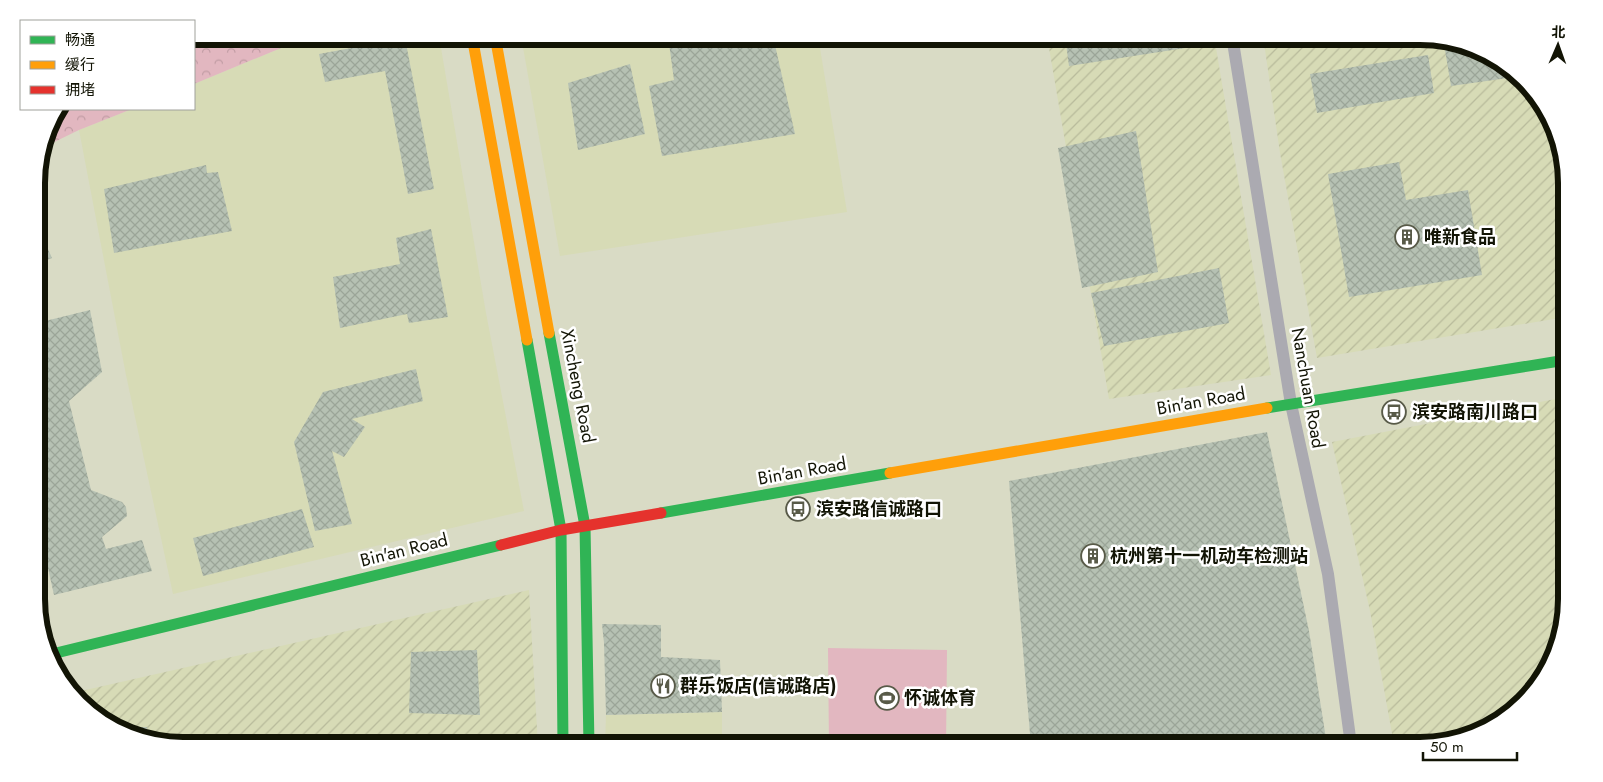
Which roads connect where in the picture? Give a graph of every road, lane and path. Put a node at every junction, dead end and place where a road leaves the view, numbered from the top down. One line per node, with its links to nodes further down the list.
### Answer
1 (474, 45): 7 (street)
2 (497, 45): 6 (street, Xincheng Road)
3 (1233, 45): 5 (street, Nanchuan Road)
4 (1558, 361): 5 (street, Bin'an Road)
5 (1291, 404): 6 (street, Bin'an Road); 11 (street, Nanchuan Road)
6 (585, 526): 7 (street, Bin'an Road); 10 (street, Xincheng Road)
7 (562, 530): 8 (street, Bin'an Road); 9 (street)
8 (56, 653)
9 (564, 737)
10 (589, 737)
11 (1350, 737)

